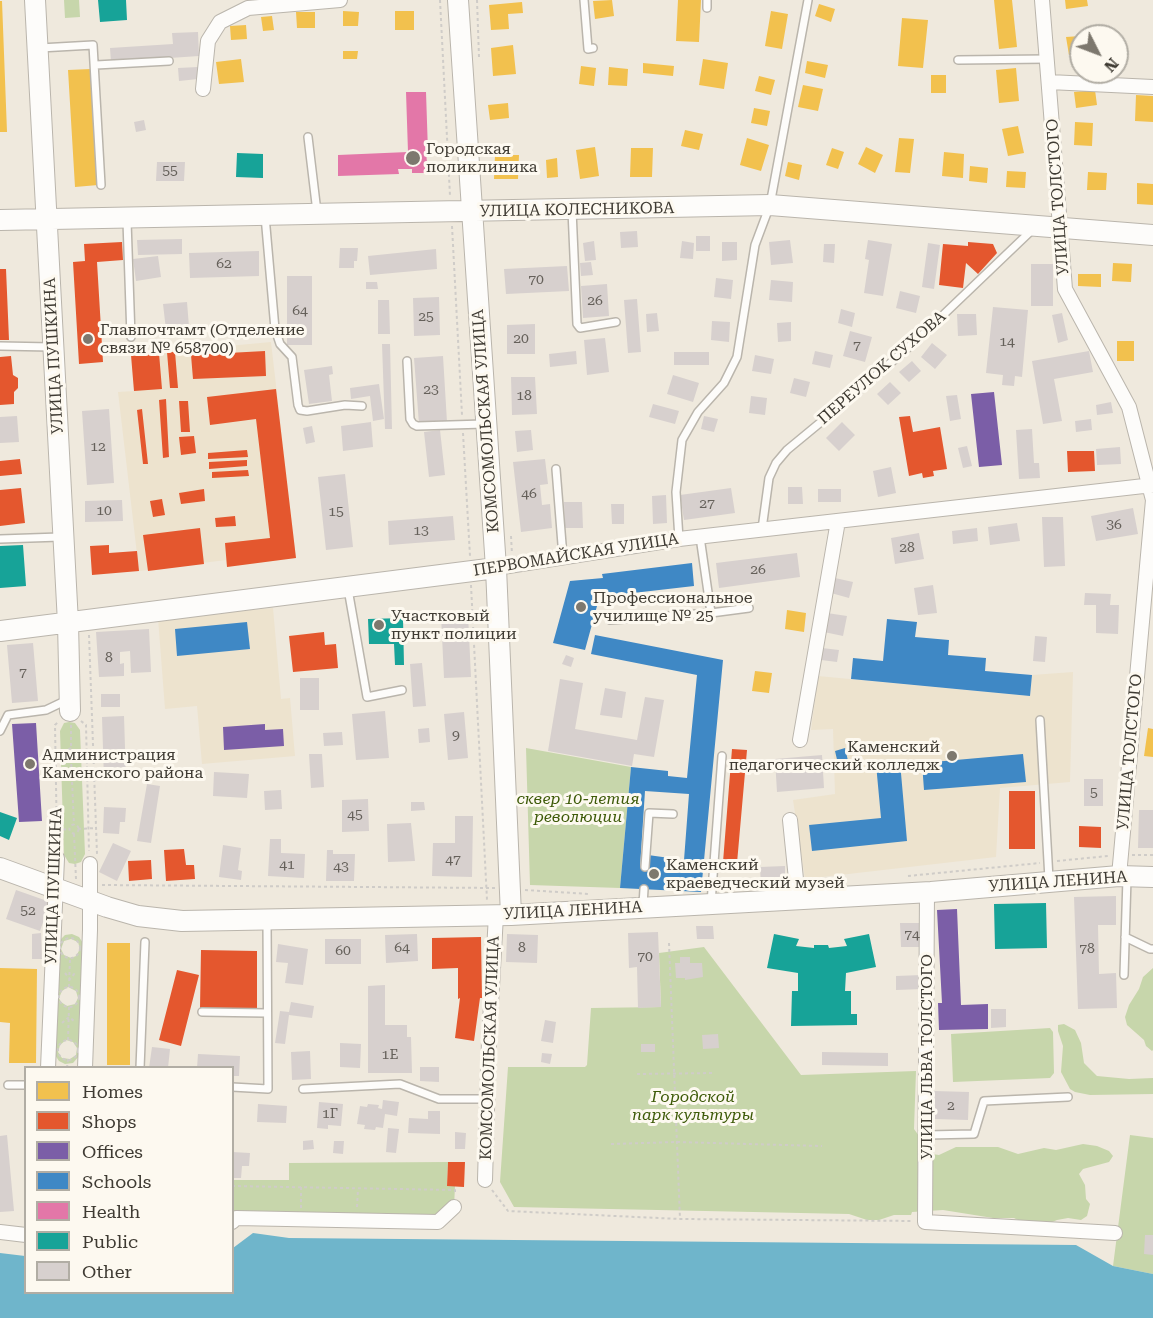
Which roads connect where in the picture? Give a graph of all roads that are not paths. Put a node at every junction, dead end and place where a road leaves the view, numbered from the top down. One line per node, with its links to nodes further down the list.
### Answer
1 (35, 0): 7 (street, УЛИЦА ПУШКИНА)
2 (340, 0): 15 (street)
3 (458, 0): 20 (street, КОМСОМОЛЬСКАЯ УЛИЦА)
4 (584, 0): 8 (lane)
5 (808, 0): 18 (lane)
6 (1042, 0): 9 (street, УЛИЦА ТОЛСТОГО)
7 (38, 48): 12 (lane); 25 (street, УЛИЦА ПУШКИНА)
8 (593, 48)
9 (1047, 59): 10 (lane); 13 (street, УЛИЦА ТОЛСТОГО)
10 (958, 60)
11 (169, 61): 12 (lane)
12 (96, 65): 17 (lane)
13 (1048, 82): 14 (street); 27 (street, УЛИЦА ТОЛСТОГО)
14 (1153, 87)
15 (203, 89)
16 (308, 137): 21 (lane)
17 (101, 184)
18 (770, 206): 19 (street, УЛИЦА КОЛЕСНИКОВА); 26 (street, УЛИЦА КОЛЕСНИКОВА); 43 (lane)
19 (572, 210): 20 (street, УЛИЦА КОЛЕСНИКОВА); 29 (lane)
20 (472, 212): 21 (street, УЛИЦА КОЛЕСНИКОВА); 35 (street, КОМСОМОЛЬСКАЯ УЛИЦА)
21 (317, 215): 22 (street, УЛИЦА КОЛЕСНИКОВА)
22 (265, 216): 23 (street, УЛИЦА КОЛЕСНИКОВА); 34 (lane)
23 (126, 218): 25 (street, УЛИЦА КОЛЕСНИКОВА); 30 (lane)
24 (0, 220): 25 (street, УЛИЦА КОЛЕСНИКОВА)
25 (48, 220): 32 (street, УЛИЦА ПУШКИНА)
26 (1038, 225): 27 (street, УЛИЦА КОЛЕСНИКОВА); 39 (lane, ПЕРЕУЛОК СУХОВА)
27 (1060, 226): 28 (street, УЛИЦА КОЛЕСНИКОВА); 37 (street, УЛИЦА ТОЛСТОГО)
28 (1153, 235)
29 (616, 322)
30 (131, 337)
31 (0, 346): 32 (lane)
32 (54, 347): 40 (street, УЛИЦА ПУШКИНА)
33 (407, 361): 35 (lane)
34 (362, 406)
35 (486, 424): 45 (street, КОМСОМОЛЬСКАЯ УЛИЦА)
36 (556, 469): 44 (lane)
37 (1152, 485): 38 (street, ПЕРВОМАЙСКАЯ УЛИЦА); 51 (street, УЛИЦА ТОЛСТОГО)
38 (838, 521): 39 (street, ПЕРВОМАЙСКАЯ УЛИЦА); 57 (street)
39 (762, 529): 41 (street, ПЕРВОМАЙСКАЯ УЛИЦА)
40 (64, 537): 42 (lane); 50 (street, УЛИЦА ПУШКИНА)
41 (700, 537): 43 (street, ПЕРВОМАЙСКАЯ УЛИЦА); 48 (lane)
42 (0, 539)
43 (679, 539): 44 (street, ПЕРВОМАЙСКАЯ УЛИЦА)
44 (563, 557): 45 (street, ПЕРВОМАЙСКАЯ УЛИЦА)
45 (496, 568): 46 (street, ПЕРВОМАЙСКАЯ УЛИЦА); 73 (street, КОМСОМОЛЬСКАЯ УЛИЦА)
46 (348, 587): 50 (street, ПЕРВОМАЙСКАЯ УЛИЦА); 53 (lane)
47 (748, 608): 48 (lane)
48 (711, 613): 49 (lane)
49 (610, 620)
50 (68, 623): 52 (street, ПЕРВОМАЙСКАЯ УЛИЦА); 54 (street, УЛИЦА ПУШКИНА)
51 (1147, 624): 65 (street, УЛИЦА ТОЛСТОГО)
52 (0, 631)
53 (402, 690)
54 (70, 705): 56 (lane)
55 (1040, 720): 67 (lane)
56 (0, 731)
57 (800, 740)
58 (722, 756): 72 (lane)
59 (673, 814): 63 (lane)
60 (790, 820): 70 (street)
61 (57, 858): 68 (street, УЛИЦА ПУШКИНА)
62 (90, 864): 71 (street)
63 (645, 867)
64 (0, 868): 68 (street, УЛИЦА ЛЕНИНА)
65 (1123, 876): 66 (street, УЛИЦА ЛЕНИНА); 67 (street, УЛИЦА ЛЕНИНА); 75 (lane)
66 (1153, 877)
67 (1050, 882): 69 (street, УЛИЦА ЛЕНИНА)
68 (57, 889): 71 (street, УЛИЦА ЛЕНИНА); 81 (street, УЛИЦА ПУШКИНА)
69 (927, 892): 70 (street, УЛИЦА ЛЕНИНА); 90 (street, УЛИЦА ЛЬВА ТОЛСТОГО)
70 (798, 900): 72 (street, УЛИЦА ЛЕНИНА)
71 (90, 901): 74 (street, УЛИЦА ЛЕНИНА); 82 (street)
72 (711, 904): 73 (street, УЛИЦА ЛЕНИНА)
73 (498, 915): 74 (street, УЛИЦА ЛЕНИНА); 89 (street, КОМСОМОЛЬСКАЯ УЛИЦА)
74 (267, 919): 80 (lane)
75 (1125, 937): 77 (lane); 78 (lane)
76 (145, 942): 83 (lane)
77 (1153, 949)
78 (1124, 975)
79 (201, 1012): 80 (lane)
80 (266, 1013): 86 (lane)
81 (48, 1066)
82 (85, 1066)
83 (141, 1066)
84 (8, 1085): 85 (lane)
85 (24, 1085)
86 (234, 1087)
87 (303, 1089): 89 (lane)
88 (1068, 1097): 90 (lane)
89 (488, 1099): 91 (street, КОМСОМОЛЬСКАЯ УЛИЦА)
90 (927, 1135): 95 (street, УЛИЦА ЛЬВА ТОЛСТОГО)
91 (485, 1180)
92 (454, 1207): 93 (street)
93 (234, 1220)
94 (0, 1232): 96 (street)
95 (1115, 1233)
96 (24, 1234)

